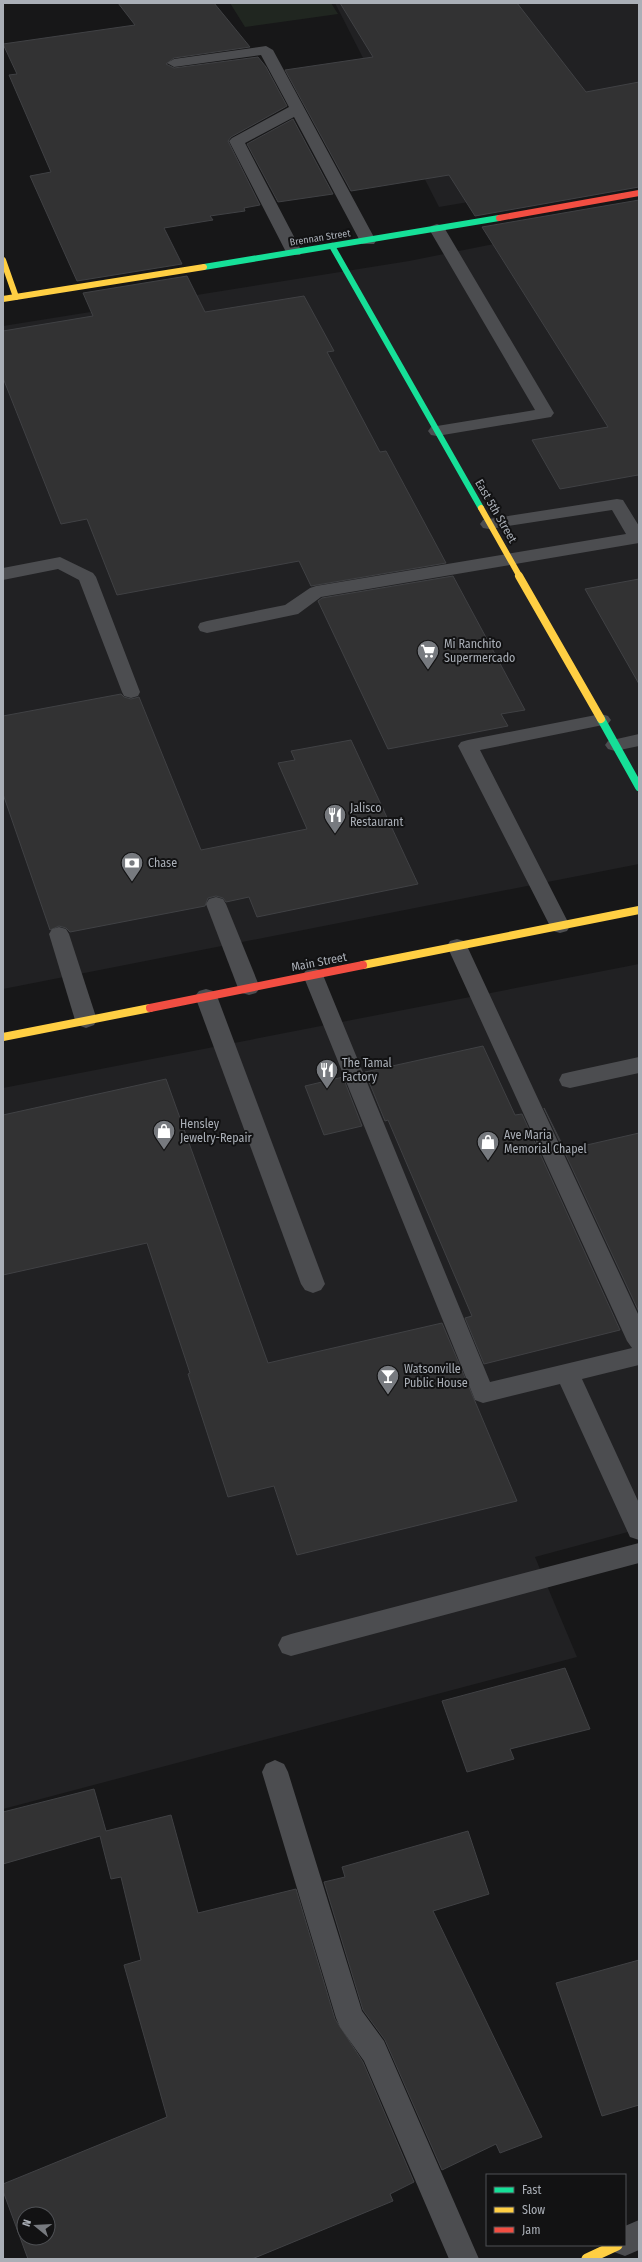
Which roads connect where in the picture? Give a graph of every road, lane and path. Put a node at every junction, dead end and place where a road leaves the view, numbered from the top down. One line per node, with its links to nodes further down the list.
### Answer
1 (174, 63): 2 (street)
2 (297, 109): 5 (street); 7 (street)
3 (639, 193): 4 (street, Brennan Street)
4 (436, 229): 5 (street, Brennan Street); 11 (street)
5 (368, 241): 6 (street, Brennan Street)
6 (332, 246): 7 (street, Brennan Street); 11 (street, East 5th Street)
7 (294, 252): 9 (street, Brennan Street)
8 (3, 260): 9 (street)
9 (16, 297): 10 (street, Brennan Street)
10 (3, 299)
11 (437, 432): 12 (street, East 5th Street)
12 (489, 524): 13 (street); 14 (street, East 5th Street)
13 (638, 538): 14 (street)
14 (510, 560): 16 (street); 18 (street, East 5th Street)
15 (3, 574): 17 (street)
16 (208, 627)
17 (131, 692)
18 (601, 720): 20 (street, East 5th Street); 24 (street)
19 (639, 740): 20 (street)
20 (615, 745): 21 (street, East 5th Street)
21 (639, 787)
22 (216, 904): 28 (street)
23 (639, 910): 24 (street, Main Street)
24 (560, 926): 26 (street, Main Street)
25 (59, 934): 30 (street)
26 (457, 946): 27 (street, Main Street); 35 (street)
27 (313, 976): 28 (street, Main Street); 37 (street)
28 (249, 988): 29 (street, Main Street)
29 (206, 996): 30 (street, Main Street); 34 (street)
30 (86, 1020): 31 (street, Main Street)
31 (3, 1037)
32 (639, 1065): 33 (street)
33 (570, 1080)
34 (313, 1284)
35 (639, 1341)
36 (639, 1356): 37 (street)
37 (567, 1373): 38 (street)
38 (639, 1530)
39 (639, 1553): 40 (street)
40 (291, 1645)
41 (274, 1772): 45 (street)
42 (639, 2235): 43 (street)
43 (626, 2241)
44 (615, 2246): 46 (street)
45 (464, 2259)
46 (587, 2259)

